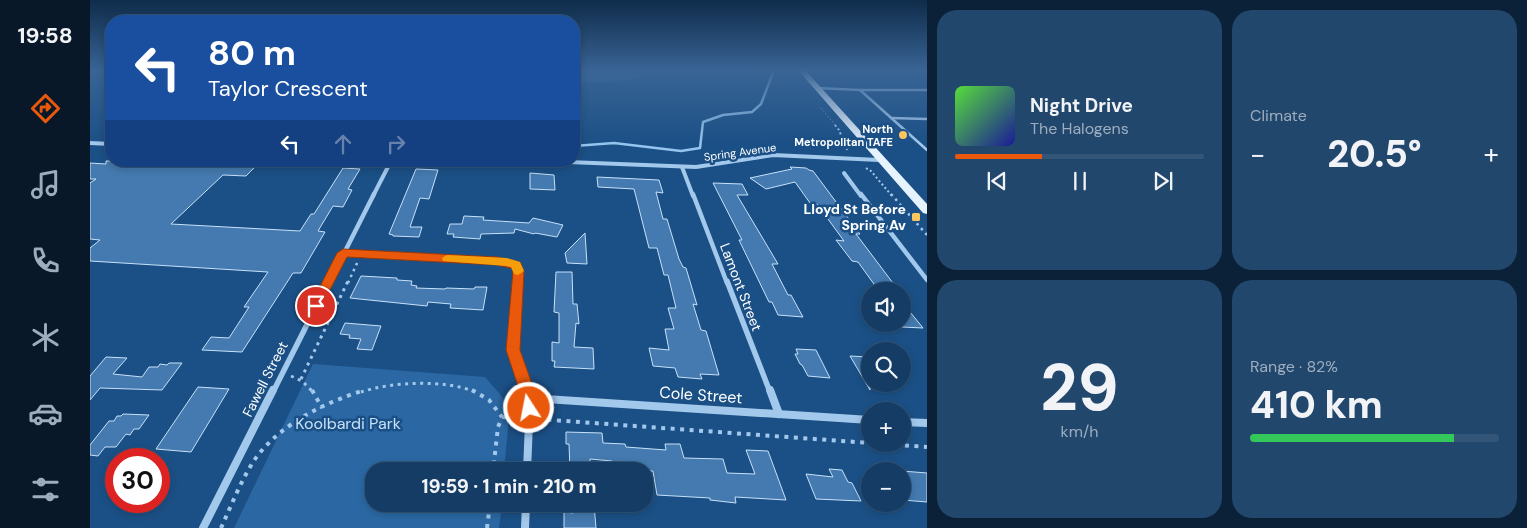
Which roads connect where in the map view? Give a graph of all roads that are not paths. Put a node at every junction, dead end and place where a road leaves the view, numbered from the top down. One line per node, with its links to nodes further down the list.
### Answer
1 (822, 95): 8 (main road)
2 (865, 95): 3 (lane)
3 (891, 118): 4 (lane); 7 (lane)
4 (927, 119)
5 (90, 143): 6 (street)
6 (105, 144)
7 (927, 150)
8 (880, 160): 11 (street, Spring Avenue); 13 (main road)
9 (580, 163): 11 (street, Spring Avenue)
10 (387, 167): 14 (street, Fawell Street)
11 (682, 167): 17 (street, Lamont Street)
12 (844, 173): 15 (street)
13 (927, 211)
14 (343, 253): 16 (street); 23 (street, Fawell Street)
15 (927, 280)
16 (530, 398): 17 (street, Cole Street); 21 (street)
17 (779, 414): 18 (street, Cole Street)
18 (861, 419)
19 (911, 423): 20 (street)
20 (927, 424)
21 (527, 462)
22 (526, 512): 24 (street)
23 (203, 528)
24 (525, 528)

